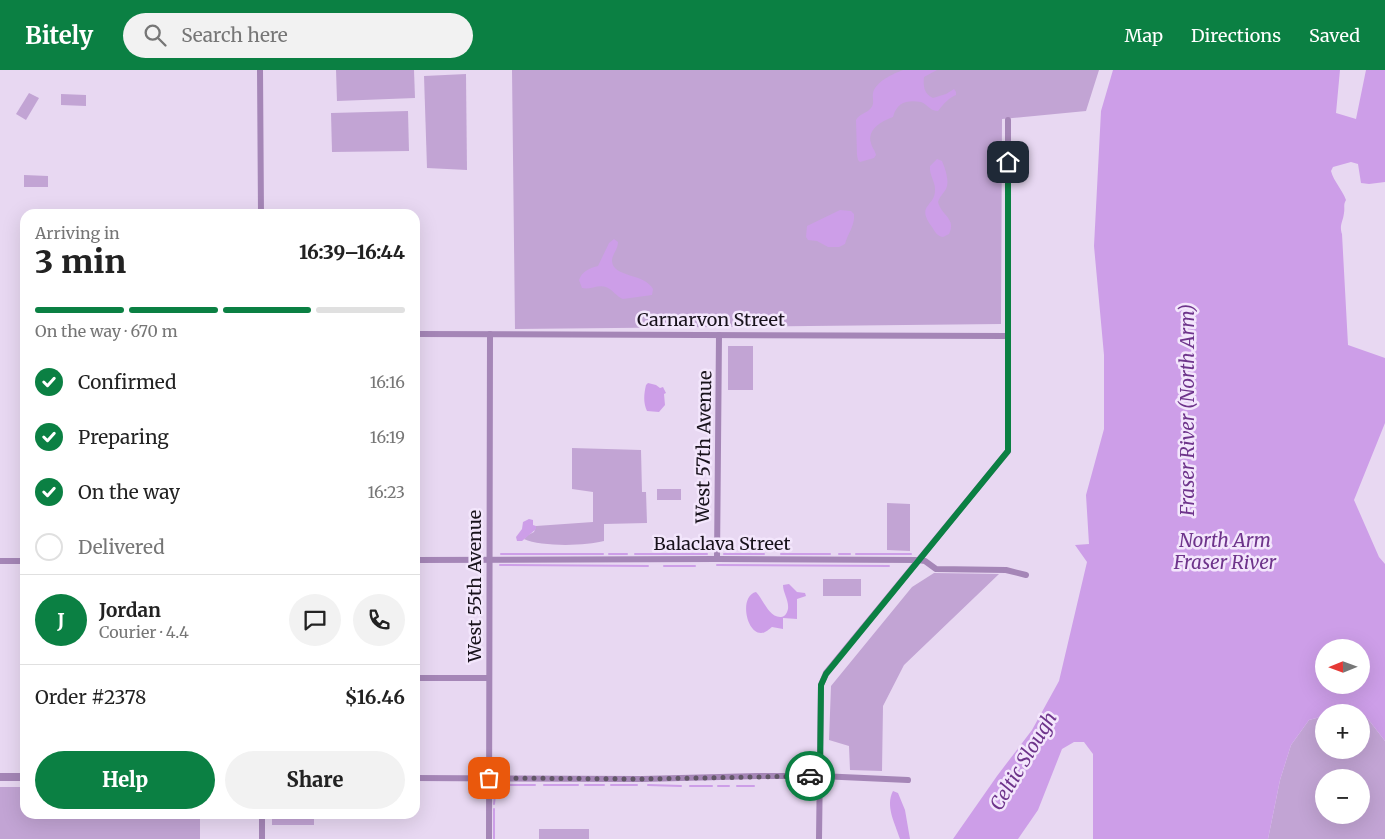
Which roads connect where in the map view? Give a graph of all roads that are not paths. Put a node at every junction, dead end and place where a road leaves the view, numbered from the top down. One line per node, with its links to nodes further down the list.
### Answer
1 (260, 70): 3 (street)
2 (1008, 120): 7 (street)
3 (261, 209)
4 (420, 334): 5 (street, Carnarvon Street)
5 (490, 334): 6 (street, Carnarvon Street); 10 (street, West 55th Avenue)
6 (720, 335): 7 (street, Carnarvon Street); 8 (street, West 57th Avenue)
7 (1008, 336): 11 (street)
8 (717, 559): 10 (street, Balaclava Street); 11 (street, Balaclava Street)
9 (420, 560): 10 (street, Balaclava Street)
10 (490, 560): 16 (street, West 55th Avenue)
11 (918, 560): 14 (street, Balaclava Street); 17 (street)
12 (0, 561): 13 (street)
13 (20, 561)
14 (1026, 575)
15 (420, 678): 16 (street)
16 (489, 678): 21 (street, West 55th Avenue)
17 (820, 776): 21 (street); 22 (street); 26 (street)
18 (0, 777): 19 (street)
19 (20, 777)
20 (420, 778): 21 (street)
21 (489, 778): 25 (street, West 55th Avenue)
22 (908, 780)
23 (262, 819): 24 (street)
24 (262, 839)
25 (489, 839)
26 (819, 839)

